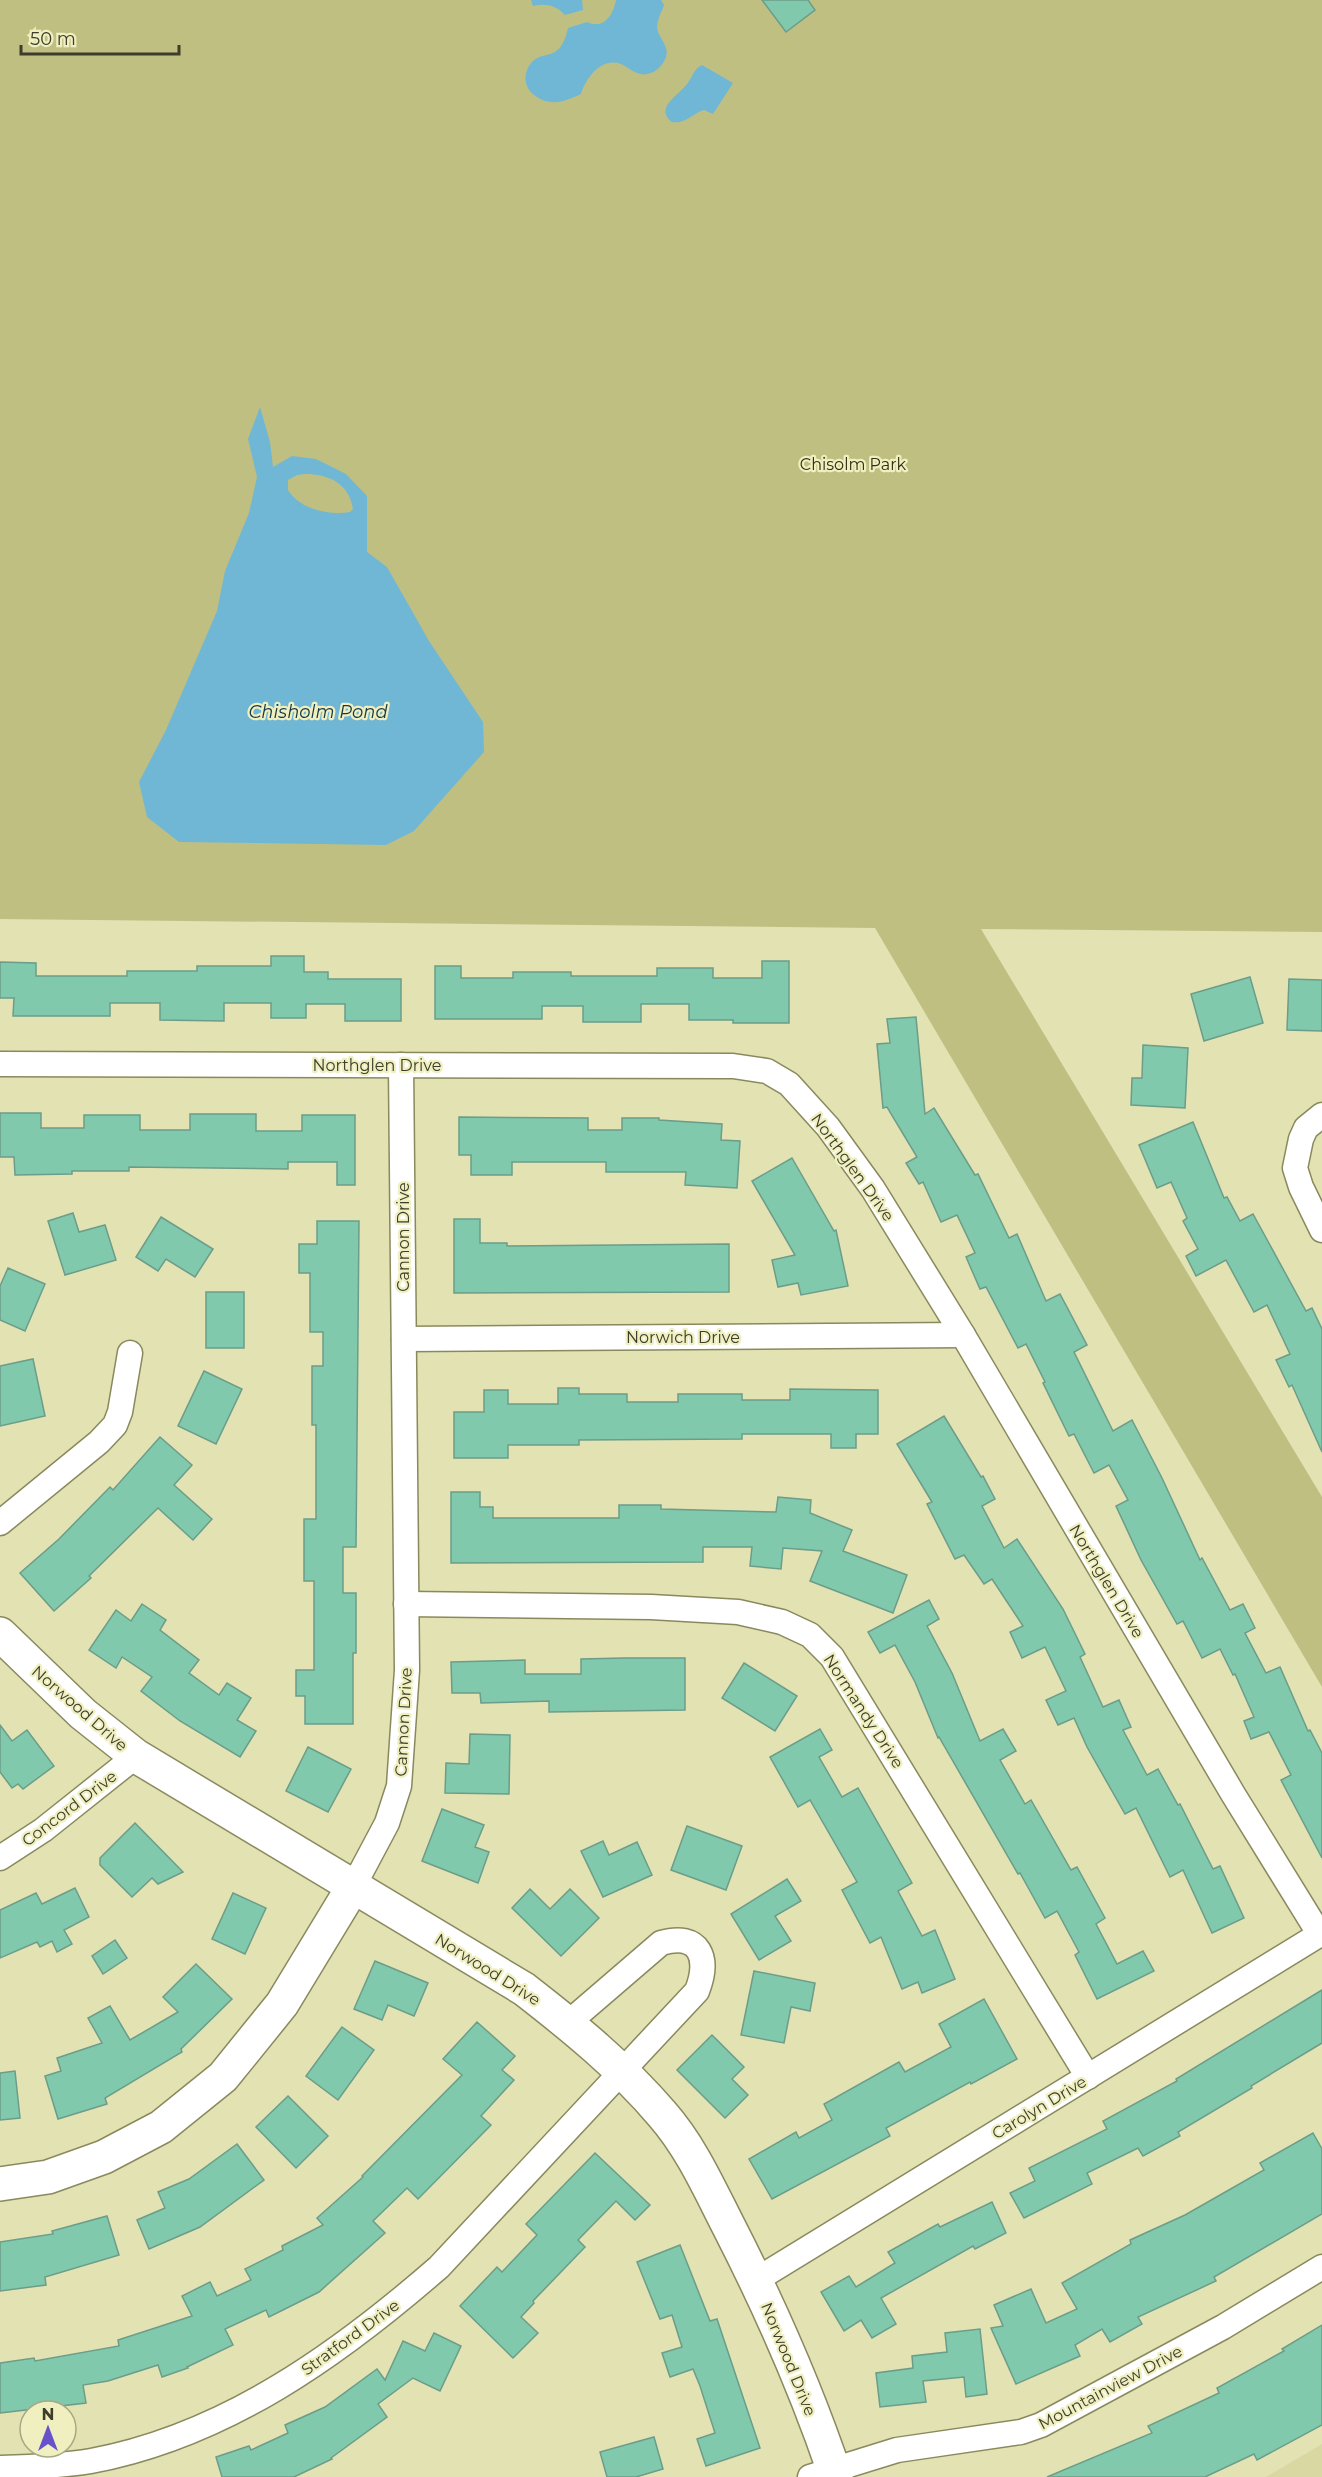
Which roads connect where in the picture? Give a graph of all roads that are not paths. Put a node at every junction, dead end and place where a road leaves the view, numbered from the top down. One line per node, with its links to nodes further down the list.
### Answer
1 (0, 1064): 2 (street, Northglen Drive)
2 (401, 1065): 5 (street, Northglen Drive); 6 (street, Cannon Drive)
3 (1322, 1115): 4 (street)
4 (1322, 1230)
5 (963, 1335): 6 (street, Norwich Drive); 14 (street, Northglen Drive)
6 (404, 1339): 9 (street, Cannon Drive)
7 (130, 1353): 8 (street)
8 (0, 1523)
9 (406, 1604): 13 (street, Cannon Drive); 17 (street, Normandy Drive)
10 (0, 1634): 11 (main road, Norwood Drive)
11 (136, 1756): 12 (street, Concord Drive); 13 (main road, Norwood Drive)
12 (0, 1858)
13 (353, 1887): 15 (main road, Norwood Drive); 18 (main road, Cannon Drive)
14 (1321, 1934): 17 (street, Carolyn Drive)
15 (568, 2023): 16 (main road, Norwood Drive); 16 (street, Stratford Drive)
16 (621, 2071): 20 (main road, Norwood Drive); 21 (street, Stratford Drive)
17 (1088, 2077): 20 (street, Carolyn Drive)
18 (0, 2184)
19 (1322, 2267): 22 (street, Mountainview Drive)
20 (756, 2280): 22 (main road, Norwood Drive)
21 (0, 2468)
22 (826, 2474)

